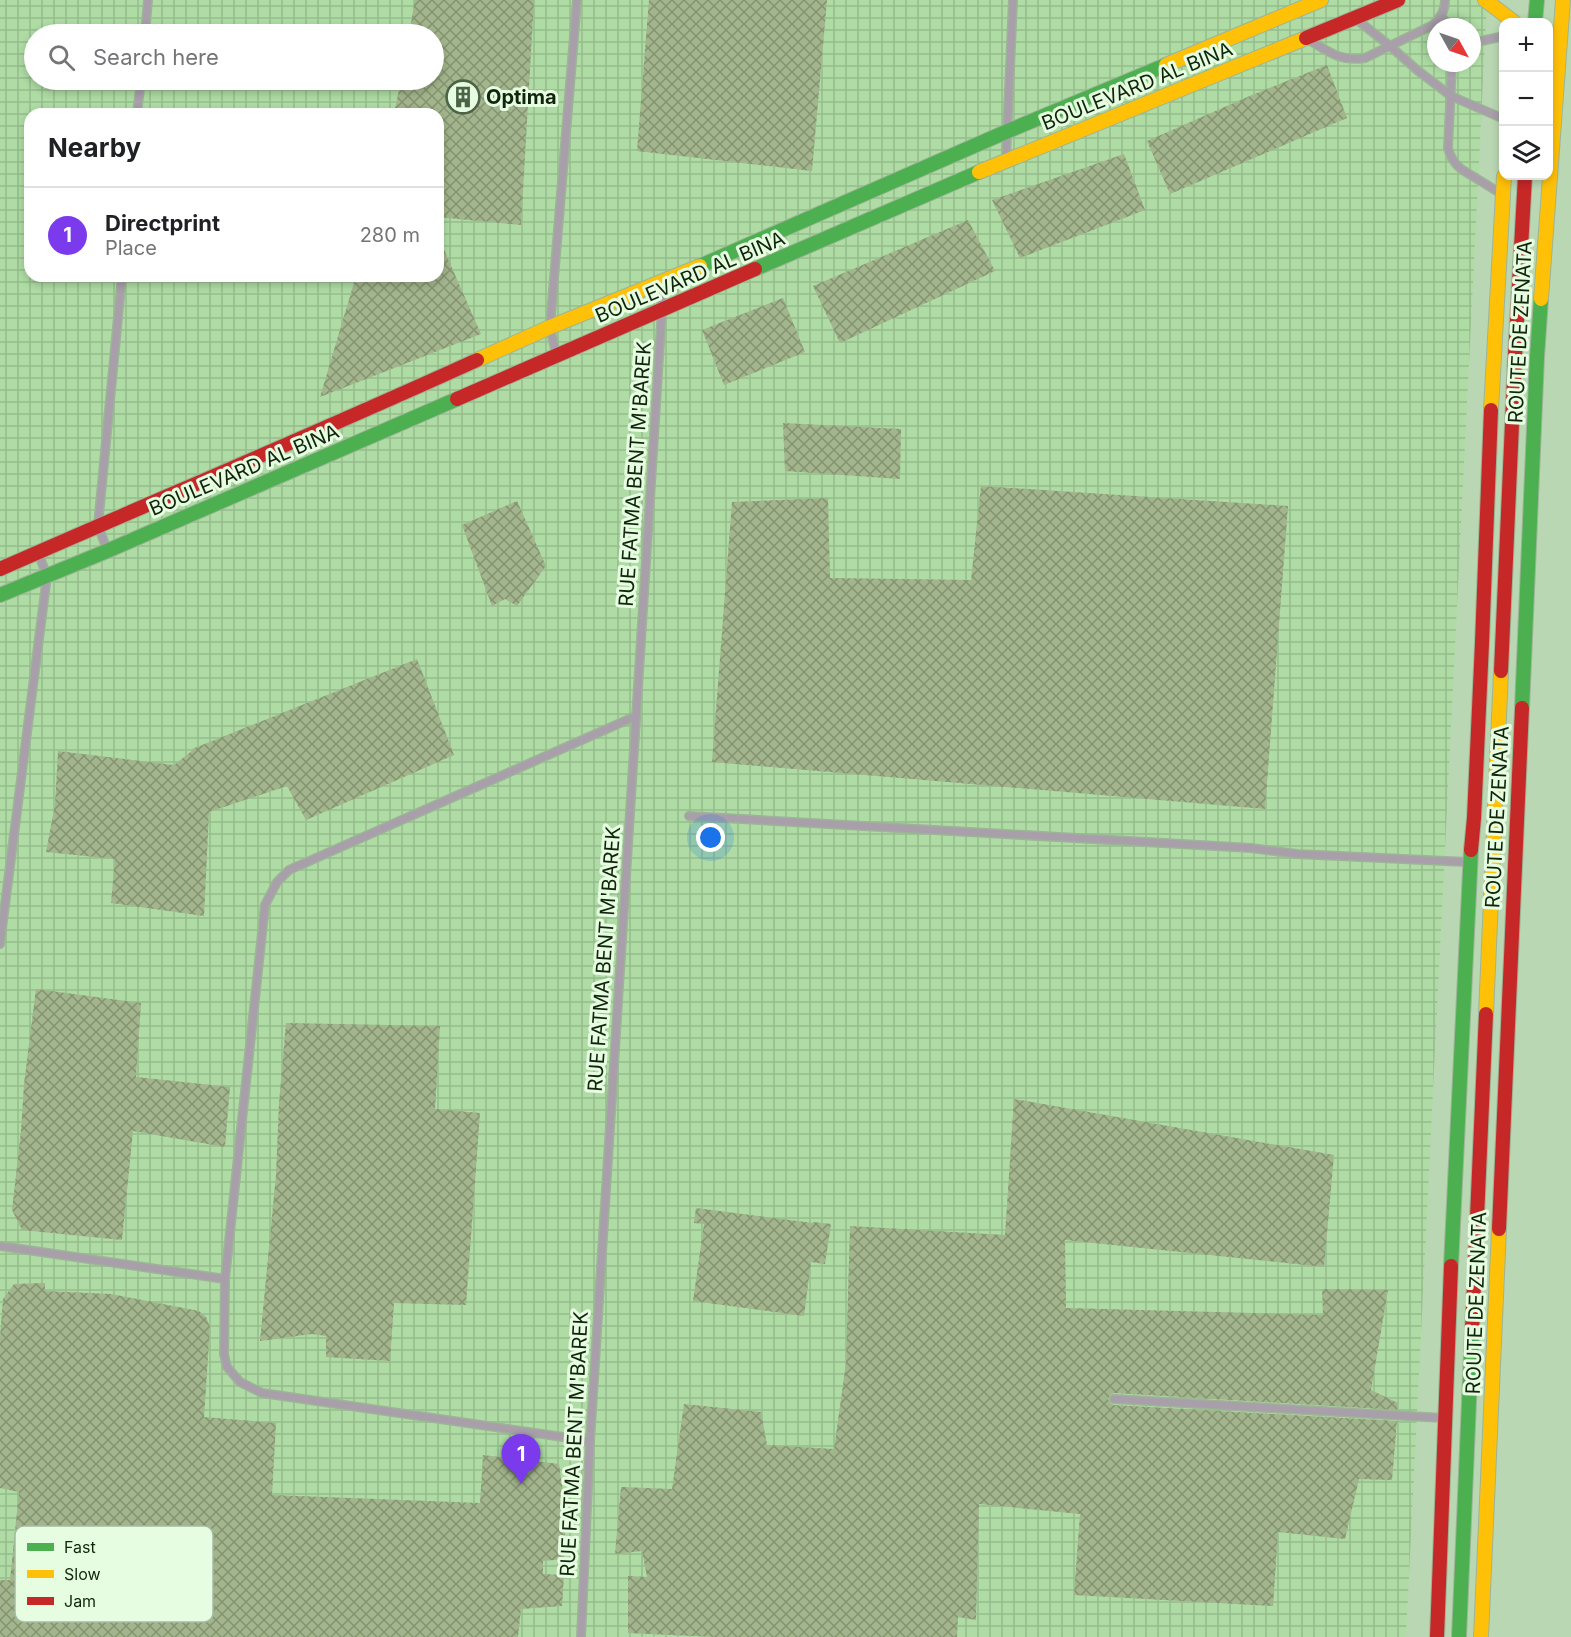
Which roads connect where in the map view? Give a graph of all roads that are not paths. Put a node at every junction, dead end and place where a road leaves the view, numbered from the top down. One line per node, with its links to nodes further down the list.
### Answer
1 (148, 0): 14 (lane)
2 (577, 0): 33 (lane)
3 (1013, 0): 24 (lane)
4 (1322, 0): 24 (main road, BOULEVARD AL BINA)
5 (1398, 0): 12 (main road, BOULEVARD AL BINA)
6 (1445, 0): 10 (lane)
7 (1485, 0): 11 (main road)
8 (1537, 0): 13 (main road)
9 (1563, 0): 54 (main road, ROUTE DE ZENATA)
10 (1441, 16): 18 (lane)
11 (1518, 16)
12 (1354, 18): 16 (main road, BOULEVARD AL BINA); 18 (lane)
13 (1535, 18)
14 (146, 24)
15 (1499, 37): 17 (lane)
16 (1304, 38): 18 (lane); 25 (main road, BOULEVARD AL BINA)
17 (1481, 41)
18 (1390, 46): 21 (lane)
19 (1452, 72): 21 (lane)
20 (140, 90): 22 (lane)
21 (1451, 96): 23 (lane); 29 (lane)
22 (138, 108)
23 (1499, 117)
24 (1008, 131): 25 (lane); 31 (main road, BOULEVARD AL BINA)
25 (1006, 160): 32 (main road, BOULEVARD AL BINA)
26 (1504, 180): 29 (main road, ROUTE DE ZENATA)
27 (1513, 180): 52 (main road, ROUTE DE ZENATA)
28 (1525, 180): 53 (main road, ROUTE DE ZENATA)
29 (1503, 195): 43 (main road, ROUTE DE ZENATA)
30 (121, 282): 35 (lane)
31 (660, 283): 32 (lane, RUE FATMA BENT M'BAREK); 33 (main road, BOULEVARD AL BINA)
32 (662, 310): 34 (main road, BOULEVARD AL BINA); 41 (lane, RUE FATMA BENT M'BAREK)
33 (550, 327): 34 (lane); 35 (main road, BOULEVARD AL BINA)
34 (556, 356): 36 (main road, BOULEVARD AL BINA)
35 (98, 525): 36 (lane); 37 (main road, BOULEVARD AL BINA)
36 (107, 551): 39 (main road, BOULEVARD AL BINA)
37 (39, 553): 38 (main road, BOULEVARD AL BINA); 39 (lane)
38 (0, 568)
39 (47, 576): 40 (main road, BOULEVARD AL BINA); 44 (lane)
40 (0, 595)
41 (636, 716): 46 (lane); 49 (lane, RUE FATMA BENT M'BAREK)
42 (688, 816): 43 (lane)
43 (1470, 862): 48 (main road, ROUTE DE ZENATA)
44 (0, 944)
45 (0, 1246): 46 (lane)
46 (225, 1280): 49 (lane)
47 (1114, 1399): 48 (lane)
48 (1446, 1418): 51 (main road, ROUTE DE ZENATA)
49 (590, 1441): 50 (lane, RUE FATMA BENT M'BAREK)
50 (581, 1637)
51 (1437, 1637)
52 (1447, 1637)
53 (1459, 1637)
54 (1481, 1637)

